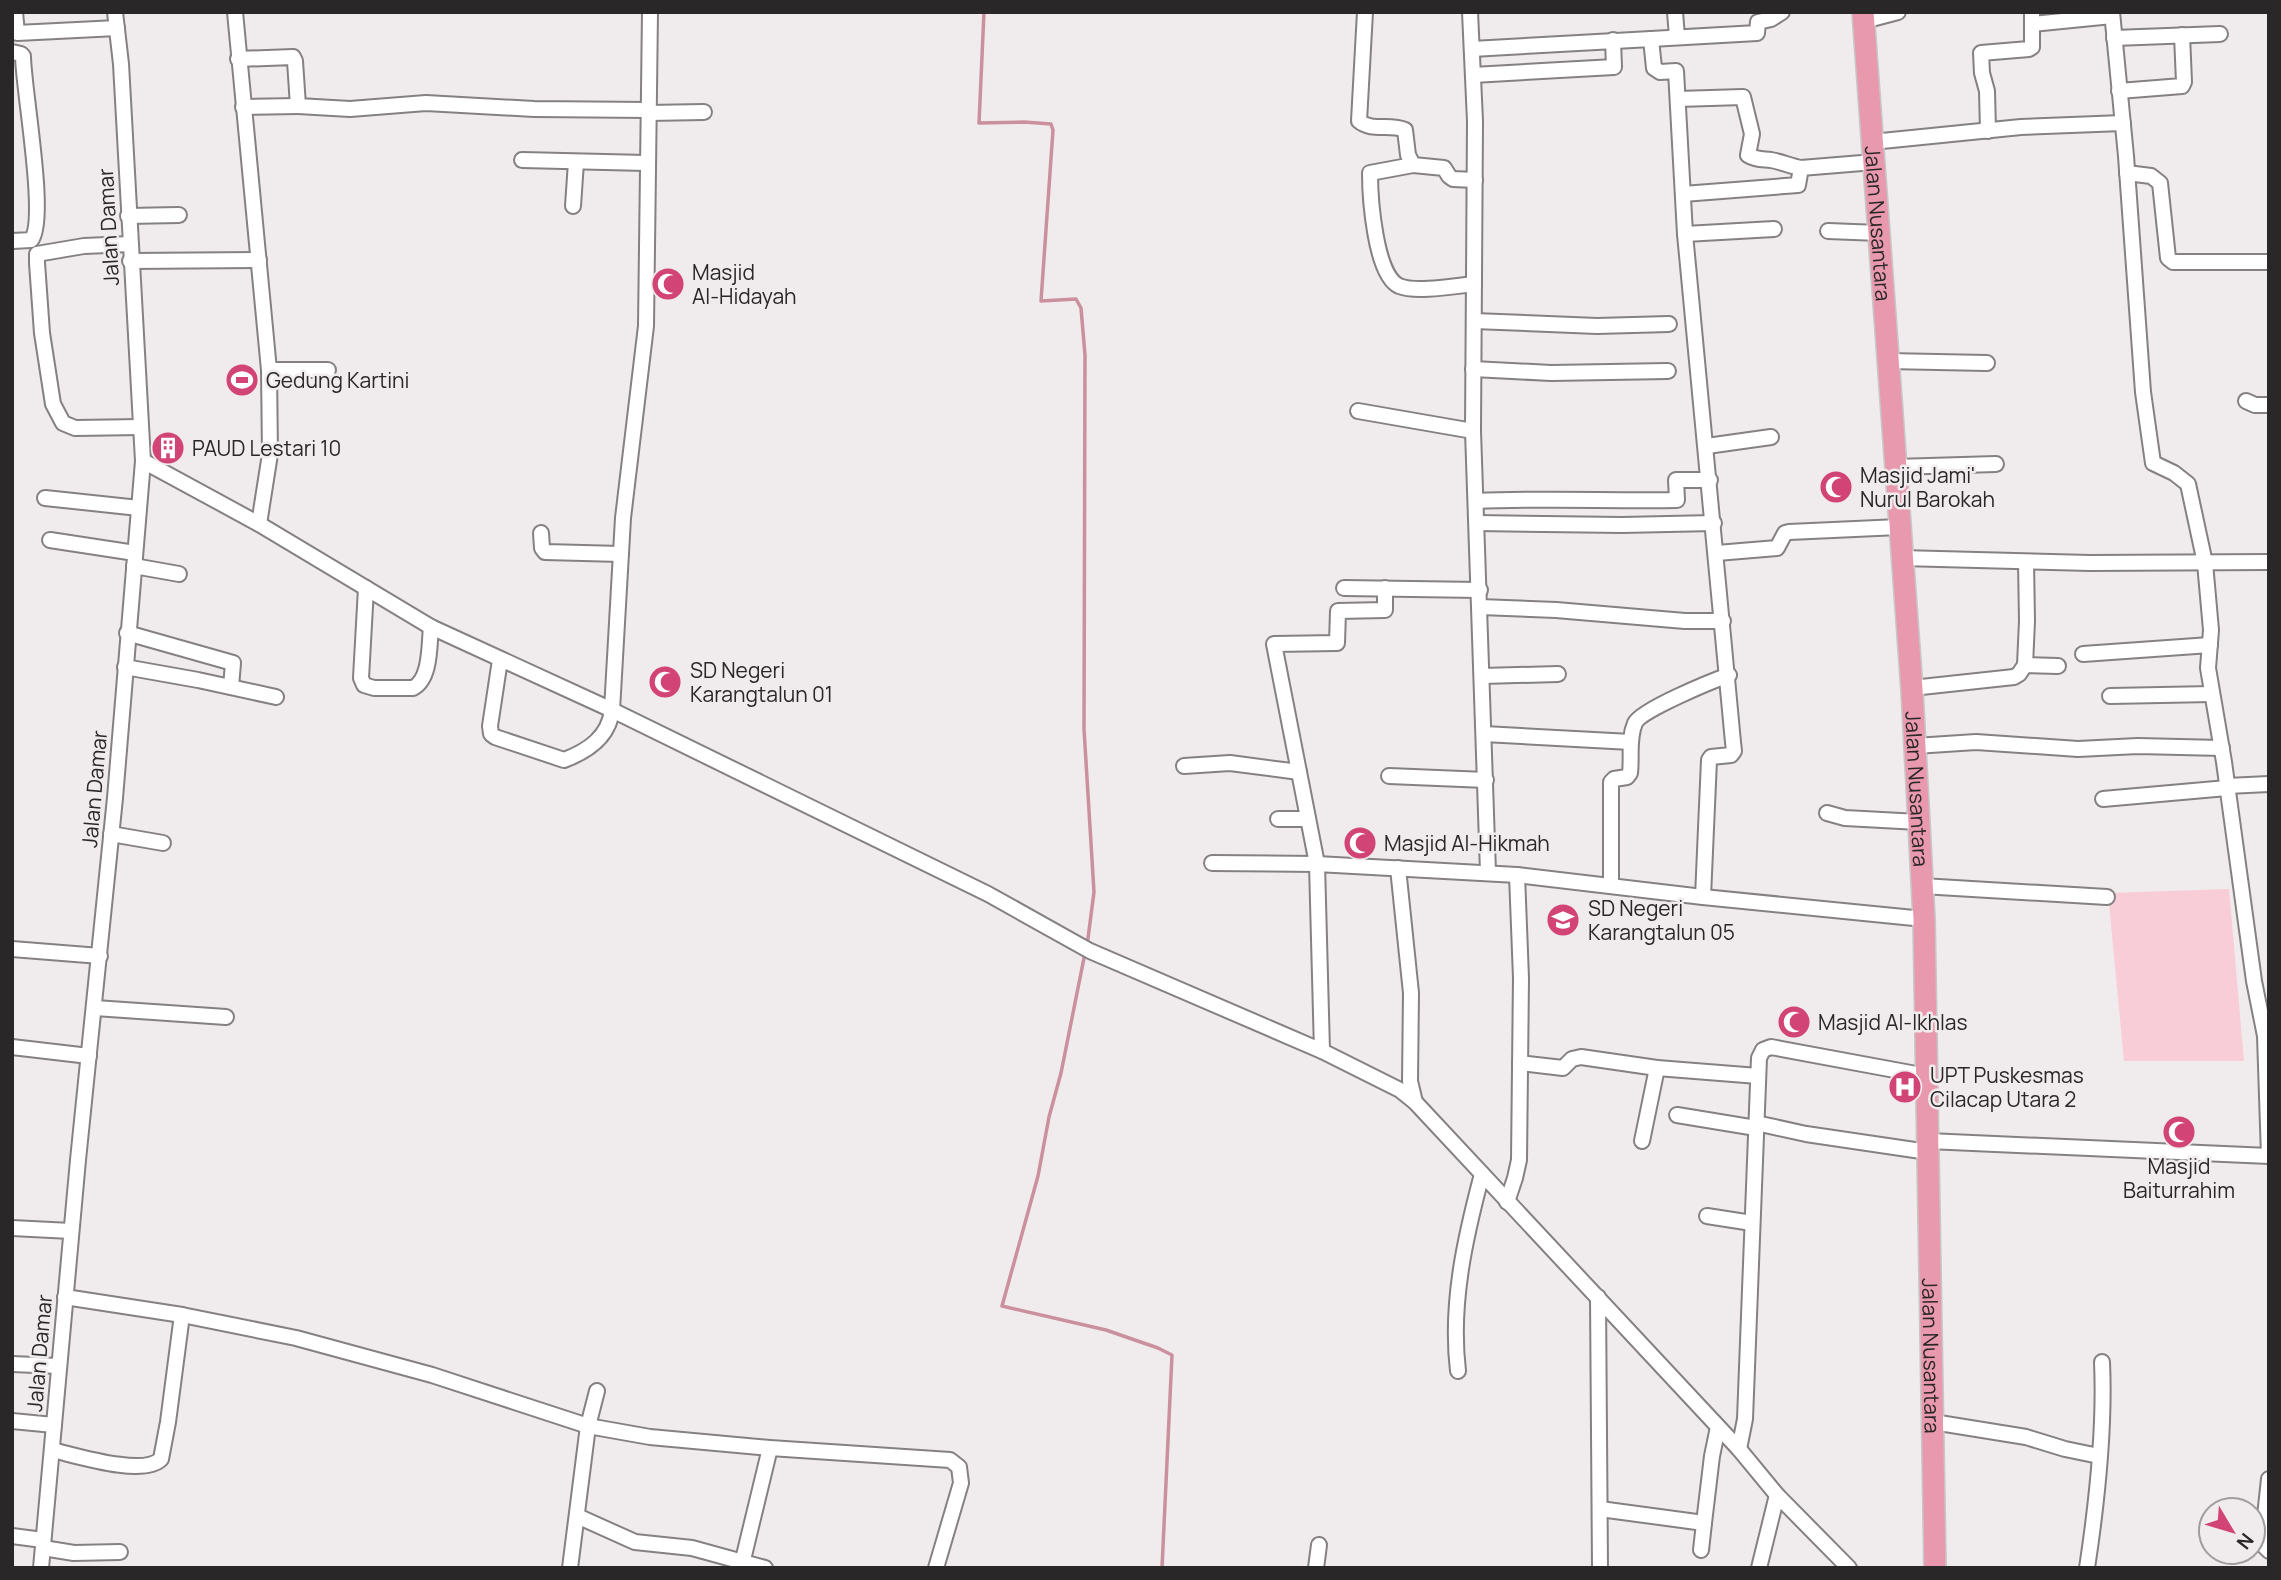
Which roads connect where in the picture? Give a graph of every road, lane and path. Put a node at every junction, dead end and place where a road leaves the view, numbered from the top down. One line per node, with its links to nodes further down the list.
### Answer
1 (15, 12): 14 (street)
2 (115, 12): 13 (street, Jalan Damar)
3 (235, 12): 23 (street)
4 (650, 12): 29 (street)
5 (1365, 12): 37 (street)
6 (1470, 12): 21 (street)
7 (1675, 12): 17 (street)
8 (1782, 12): 17 (street)
9 (1898, 12): 11 (street)
10 (2112, 14): 12 (street); 18 (street)
11 (1864, 16): 33 (highway, Jalan Nusantara)
12 (2032, 18): 32 (street)
13 (117, 28): 14 (street); 44 (street, Jalan Damar)
14 (17, 33): 22 (street)
15 (2220, 34): 16 (street)
16 (2182, 35): 18 (street); 25 (street)
17 (1676, 37): 19 (street)
18 (2114, 37): 25 (street)
19 (1651, 39): 20 (street); 26 (street)
20 (1613, 40): 21 (street); 24 (street)
21 (1472, 49): 24 (street)
22 (17, 53): 49 (street)
23 (238, 59): 27 (street); 28 (street)
24 (1473, 75): 40 (street)
25 (2119, 91): 31 (street)
26 (1678, 99): 38 (street); 41 (street)
27 (298, 106): 28 (street); 29 (street)
28 (243, 107): 53 (street)
29 (648, 112): 30 (street); 36 (street)
30 (704, 112)
31 (2123, 123): 32 (street); 39 (street)
32 (1987, 131): 33 (street)
33 (1873, 152): 38 (street); 47 (highway, Jalan Nusantara)
34 (523, 160): 35 (street)
35 (576, 162): 36 (street); 42 (street)
36 (646, 163): 86 (street)
37 (1413, 165): 40 (street); 56 (street)
38 (1801, 168): 41 (street)
39 (2127, 173): 55 (street); 91 (street)
40 (1475, 180): 56 (street)
41 (1683, 194): 48 (street)
42 (573, 206)
43 (179, 215): 44 (street)
44 (128, 216): 51 (street, Jalan Damar)
45 (1774, 229): 48 (street)
46 (1828, 231): 47 (street)
47 (1879, 233): 59 (highway, Jalan Nusantara)
48 (1685, 234): 71 (street)
49 (35, 236): 50 (street); 52 (street)
50 (12, 241)
51 (130, 244): 52 (street); 54 (street, Jalan Damar)
52 (37, 254): 68 (street)
53 (259, 260): 54 (street); 63 (street)
54 (130, 261): 68 (street, Jalan Damar)
55 (2269, 262)
56 (1474, 284): 57 (street)
57 (1474, 321): 58 (street); 62 (street)
58 (1669, 324)
59 (1888, 360): 60 (street); 74 (highway, Jalan Nusantara)
60 (1987, 363)
61 (328, 369): 63 (street)
62 (1473, 369): 64 (street); 69 (street)
63 (269, 370): 81 (street)
64 (1668, 371)
65 (2246, 401): 66 (street)
66 (2269, 405)
67 (1358, 411): 69 (street)
68 (141, 427): 72 (street, Jalan Damar)
69 (1473, 431): 77 (street)
70 (1771, 437): 71 (street)
71 (1707, 446): 75 (street)
72 (143, 461): 78 (street, Jalan Damar); 81 (street)
73 (1996, 464): 74 (street)
74 (1895, 467): 82 (highway, Jalan Nusantara)
75 (1710, 480): 77 (street); 80 (street)
76 (45, 498): 78 (street)
77 (1476, 501): 79 (street)
78 (138, 508): 88 (street, Jalan Damar)
79 (1477, 523): 80 (street); 96 (street)
80 (1713, 523): 85 (street)
81 (259, 524): 93 (street)
82 (1899, 527): 85 (street); 87 (highway, Jalan Nusantara)
83 (541, 533): 86 (street)
84 (50, 540): 88 (street)
85 (1717, 552): 98 (street)
86 (621, 554): 115 (street)
87 (1901, 558): 89 (street); 111 (highway, Jalan Nusantara)
88 (134, 560): 92 (street); 100 (street, Jalan Damar)
89 (2026, 562): 91 (street); 104 (street)
90 (2269, 562): 91 (street)
91 (2205, 563): 101 (street)
92 (179, 574)
93 (366, 588): 99 (street); 99 (street)
94 (1344, 588): 95 (street)
95 (1385, 588): 96 (street); 121 (street)
96 (1480, 590): 97 (street)
97 (1480, 607): 98 (street); 109 (street)
98 (1723, 621): 108 (street)
99 (431, 627): 103 (street)
100 (127, 633): 106 (street, Jalan Damar); 110 (street)
101 (2210, 645): 102 (street); 112 (street)
102 (2084, 654)
103 (500, 660): 115 (street); 115 (street)
104 (2025, 665): 105 (street); 111 (street)
105 (2058, 666)
106 (125, 667): 110 (street); 131 (street, Jalan Damar)
107 (1558, 674): 109 (street)
108 (1729, 675): 117 (street); 140 (street)
109 (1482, 676): 116 (street)
110 (231, 687): 114 (street)
111 (1912, 688): 118 (highway, Jalan Nusantara)
112 (2212, 694): 113 (street); 119 (street)
113 (2110, 696)
114 (276, 697)
115 (612, 710): 148 (street)
116 (1484, 734): 117 (street); 123 (street)
117 (1631, 742): 138 (street)
118 (1915, 746): 119 (street); 130 (highway, Jalan Nusantara)
119 (2222, 748): 125 (street)
120 (1184, 766): 121 (street)
121 (1299, 772): 129 (street)
122 (1389, 775): 123 (street)
123 (1486, 780): 136 (street)
124 (2269, 784): 125 (street)
125 (2227, 787): 126 (street); 158 (street)
126 (2103, 799)
127 (1827, 813): 130 (street)
128 (1278, 818): 129 (street)
129 (1308, 819): 134 (street)
130 (1919, 822): 139 (highway, Jalan Nusantara)
131 (111, 834): 132 (street); 144 (street, Jalan Damar)
132 (163, 843)
133 (1212, 863): 134 (street)
134 (1317, 864): 135 (street); 148 (street)
135 (1398, 868): 136 (street); 154 (street)
136 (1488, 872): 137 (street)
137 (1517, 875): 138 (street); 150 (street)
138 (1611, 886): 140 (street)
139 (1922, 886): 141 (street); 142 (highway, Jalan Nusantara)
140 (1703, 897): 142 (street)
141 (2107, 897)
142 (1924, 919): 153 (highway, Jalan Nusantara)
143 (12, 949): 144 (street)
144 (100, 956): 145 (street, Jalan Damar)
145 (95, 1008): 146 (street); 149 (street, Jalan Damar)
146 (226, 1017)
147 (12, 1048): 149 (street)
148 (1322, 1051): 154 (street)
149 (89, 1056): 164 (street, Jalan Damar)
150 (1520, 1063): 151 (street); 160 (street)
151 (1657, 1068): 152 (street); 157 (street)
152 (1758, 1076): 153 (street); 156 (street)
153 (1927, 1076): 158 (highway, Jalan Nusantara)
154 (1415, 1102): 159 (street)
155 (1677, 1115): 156 (street)
156 (1756, 1126): 158 (street); 162 (street)
157 (1642, 1141)
158 (1928, 1146): 174 (highway, Jalan Nusantara)
159 (1482, 1174): 160 (street); 171 (street)
160 (1507, 1202): 166 (street)
161 (1707, 1216): 162 (street)
162 (1752, 1223): 179 (street)
163 (12, 1228): 164 (street)
164 (71, 1231): 165 (street, Jalan Damar)
165 (65, 1297): 167 (street); 170 (street, Jalan Damar)
166 (1598, 1297): 177 (street); 184 (street)
167 (182, 1315): 176 (street); 180 (street)
168 (2102, 1362): 181 (street)
169 (12, 1364): 170 (street)
170 (59, 1366): 175 (street, Jalan Damar)
171 (1458, 1371)
172 (597, 1391): 176 (street)
173 (12, 1421): 175 (street)
174 (1933, 1422): 181 (street); 194 (highway, Jalan Nusantara)
175 (54, 1425): 180 (street, Jalan Damar)
176 (588, 1426): 178 (street); 185 (street)
177 (1718, 1427): 179 (street); 186 (street)
178 (770, 1448): 193 (street); 198 (street)
179 (1739, 1449): 183 (street)
180 (52, 1450): 188 (street, Jalan Damar)
181 (2099, 1456): 203 (street)
182 (2269, 1479): 191 (street)
183 (1777, 1495): 201 (street); 202 (street)
184 (1601, 1509): 186 (street); 200 (street)
185 (577, 1516): 193 (street); 196 (street)
186 (1704, 1523): 190 (street)
187 (12, 1536): 188 (street)
188 (43, 1544): 192 (street); 195 (street, Jalan Damar)
189 (1319, 1545): 199 (street)
190 (1701, 1550)
191 (2269, 1551)
192 (120, 1552)
193 (742, 1564): 197 (street)
194 (1937, 1567)
195 (41, 1568)
196 (570, 1568)
197 (765, 1568)
198 (936, 1568)
199 (1316, 1568)
200 (1600, 1568)
201 (1759, 1568)
202 (1848, 1568)
203 (2087, 1568)

